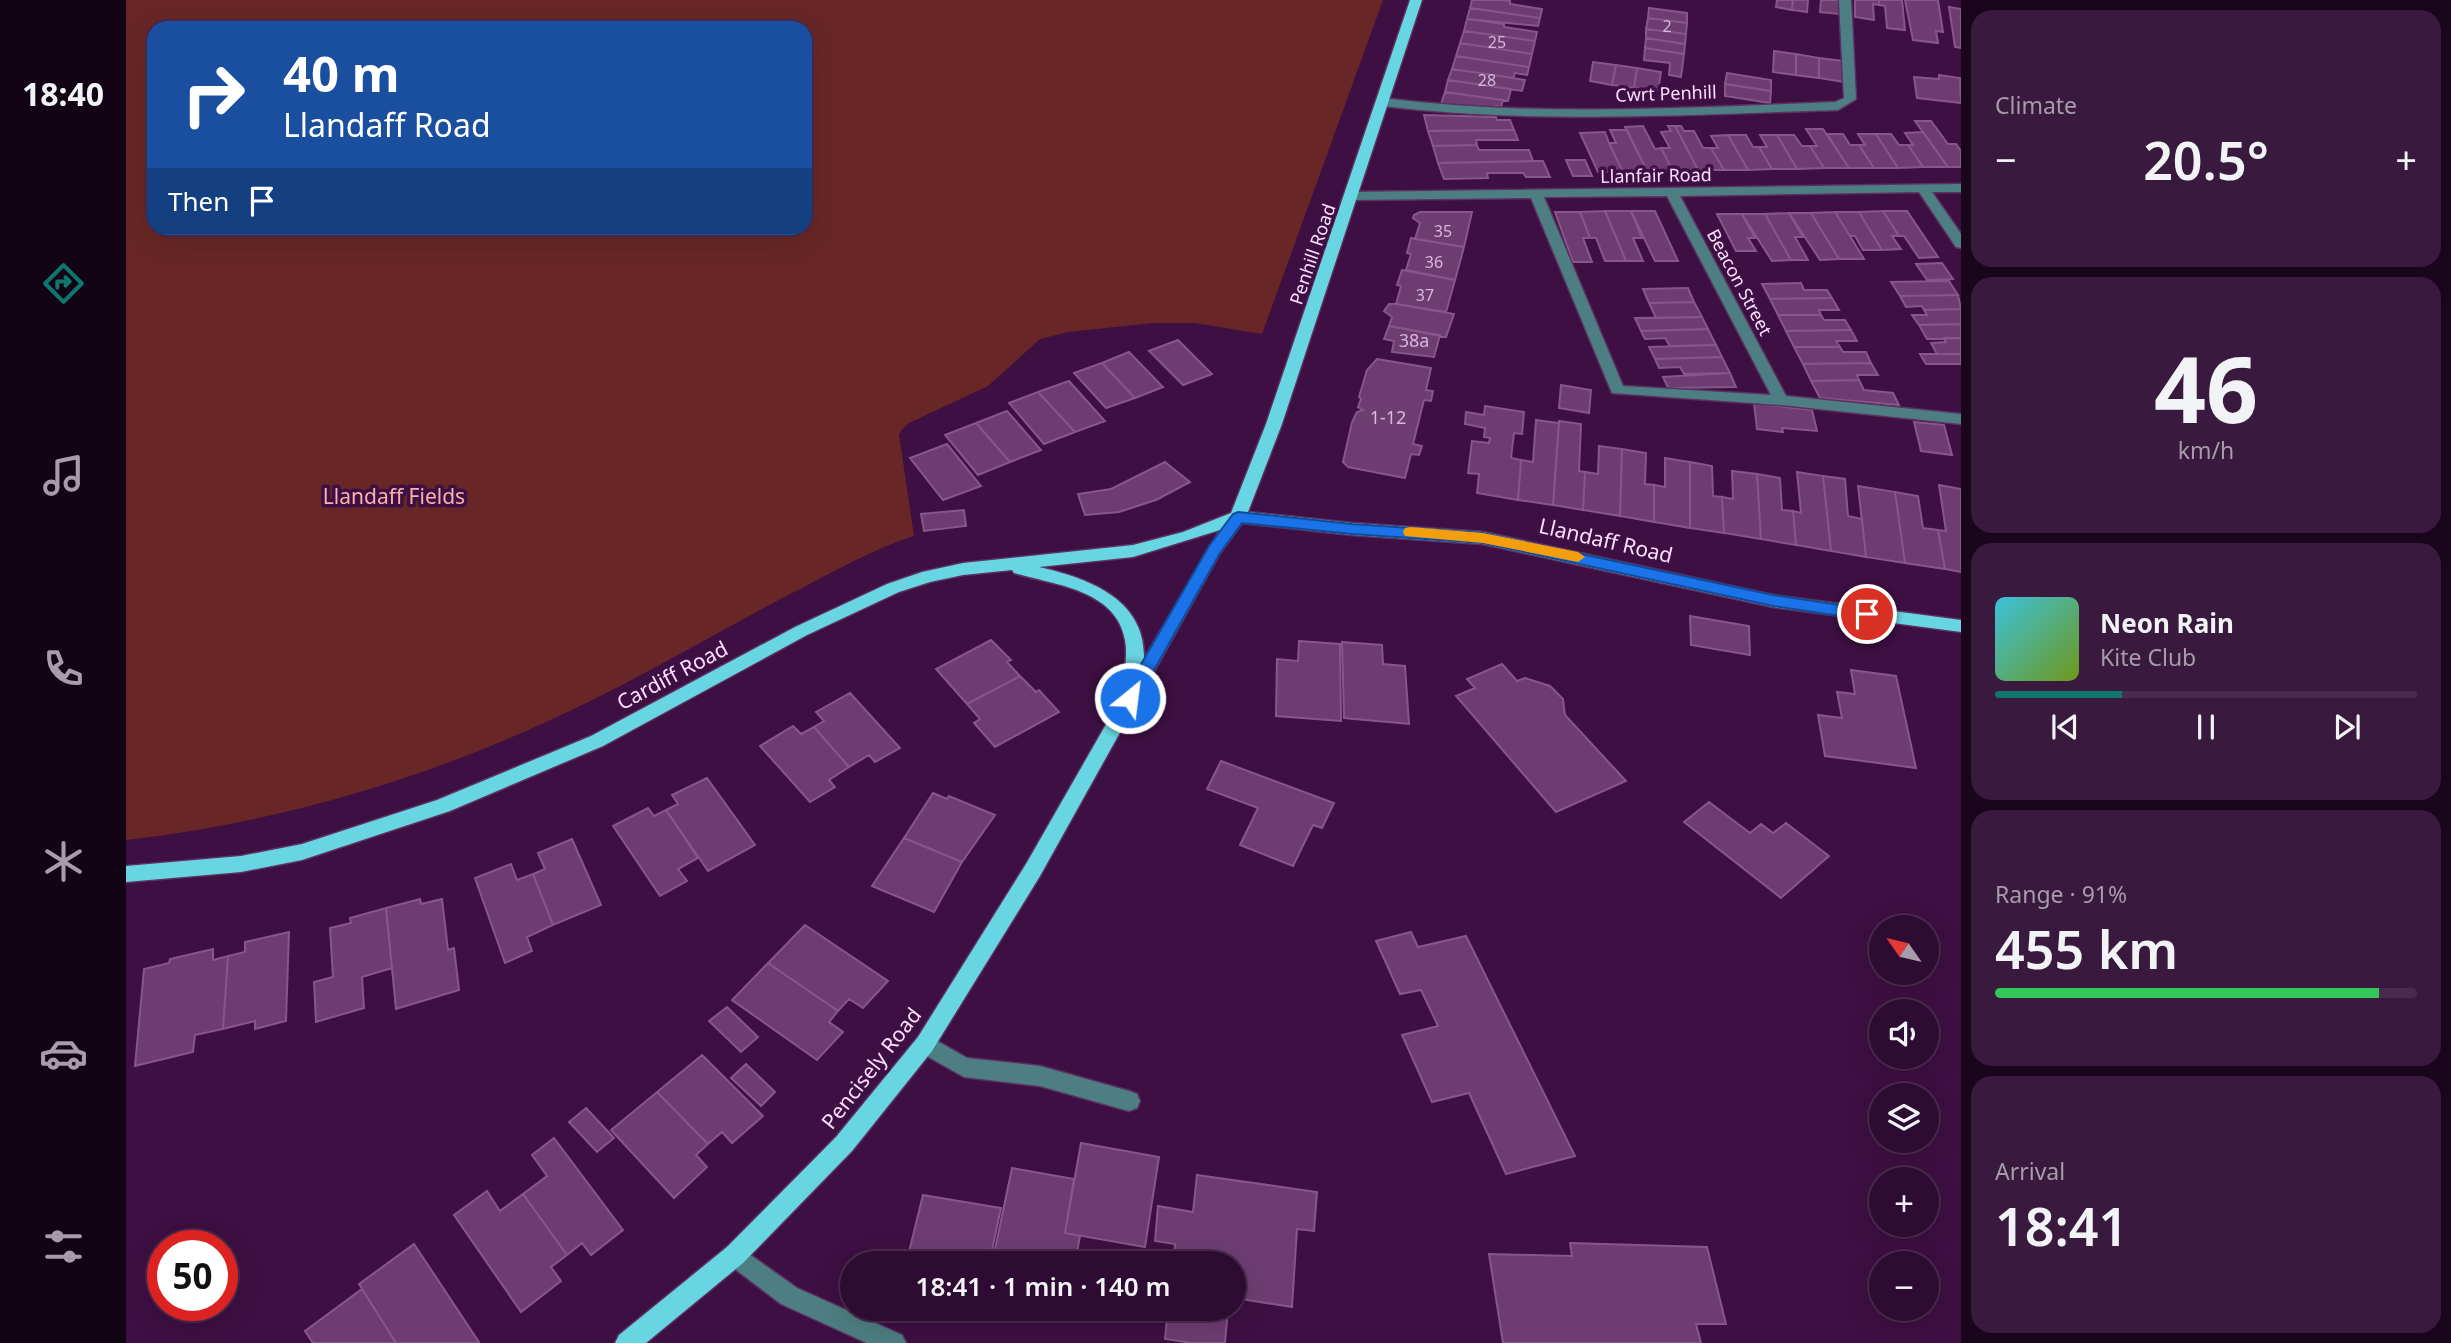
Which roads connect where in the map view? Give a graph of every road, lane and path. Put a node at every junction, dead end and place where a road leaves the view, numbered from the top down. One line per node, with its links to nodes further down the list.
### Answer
1 (1416, 0): 3 (main road, Penhill Road)
2 (1845, 0): 3 (street, Cwrt Penhill)
3 (1382, 102): 8 (main road, Penhill Road)
4 (1922, 188): 5 (street, Llanfair Road); 6 (street, Llanfair Road); 9 (street)
5 (1961, 188)
6 (1672, 192): 7 (street, Llanfair Road); 10 (street, Beacon Street)
7 (1536, 194): 8 (street, Llanfair Road); 10 (street)
8 (1352, 197): 12 (main road, Penhill Road)
9 (1961, 244)
10 (1778, 395): 11 (street)
11 (1961, 418)
12 (1238, 517): 13 (main road, Cardiff Road); 14 (main road, Llandaff Road); 15 (main road, Pencisely Road)
13 (1000, 565): 15 (main road, Pencisely Road); 16 (main road, Cardiff Road)
14 (1961, 626)
15 (1130, 698): 17 (main road, Pencisely Road)
16 (126, 874)
17 (925, 1044): 18 (street); 19 (main road, Pencisely Road)
18 (1129, 1101)
19 (735, 1255): 20 (main road, Pencisely Road); 21 (street)
20 (627, 1343)
21 (894, 1343)

